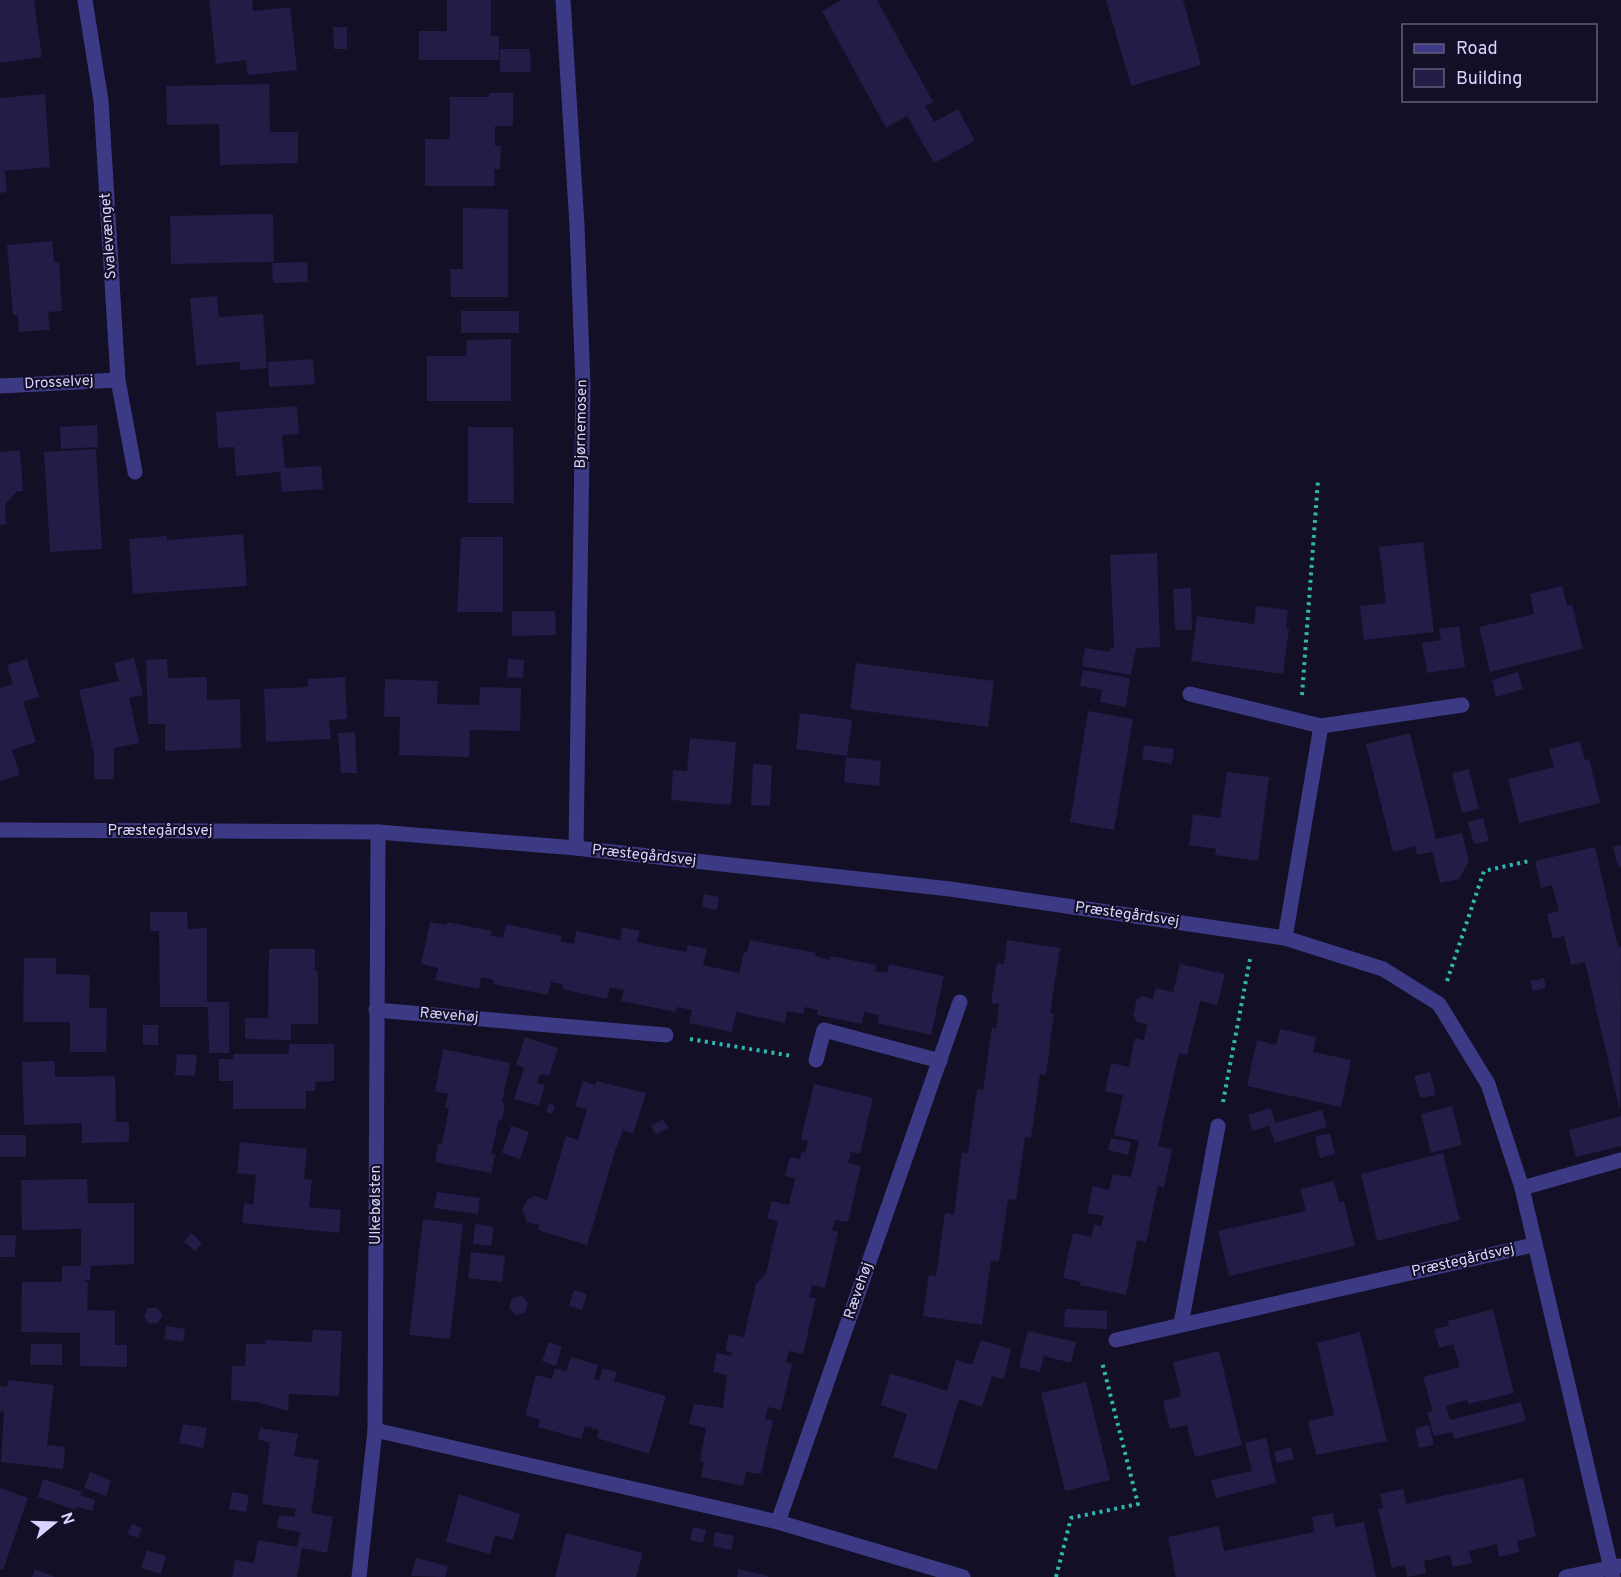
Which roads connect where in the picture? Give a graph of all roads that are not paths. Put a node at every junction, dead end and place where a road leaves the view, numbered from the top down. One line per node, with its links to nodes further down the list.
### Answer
1 (84, 0): 3 (street, Svalevænget)
2 (563, 0): 11 (street, Bjørnemosen)
3 (118, 380): 4 (street, Drosselvej); 5 (street, Svalevænget)
4 (0, 386)
5 (135, 472)
6 (1190, 694): 8 (street)
7 (1462, 705): 8 (street)
8 (1321, 726): 12 (street)
9 (0, 830): 10 (street, Præstegårdsvej)
10 (378, 832): 11 (street, Præstegårdsvej); 14 (street, Ulkebølsten)
11 (576, 848): 12 (street, Præstegårdsvej)
12 (1285, 938): 20 (street, Præstegårdsvej)
13 (960, 1002): 17 (street, Rævehøj)
14 (376, 1010): 15 (street, Rævehøj); 24 (street, Ulkebølsten)
15 (666, 1035)
16 (816, 1060): 17 (street)
17 (940, 1061): 25 (street, Rævehøj)
18 (1218, 1126): 22 (street)
19 (1621, 1160): 20 (street)
20 (1522, 1188): 21 (street, Præstegårdsvej)
21 (1533, 1245): 22 (street, Præstegårdsvej); 26 (street, Præstegårdsvej)
22 (1181, 1324): 23 (street, Præstegårdsvej)
23 (1116, 1340)
24 (375, 1430): 25 (street); 27 (street, Ulkebølsten)
25 (778, 1522): 28 (street)
26 (1615, 1570): 29 (street, Præstegårdsvej)
27 (359, 1577)
28 (963, 1577)
29 (1566, 1577)

